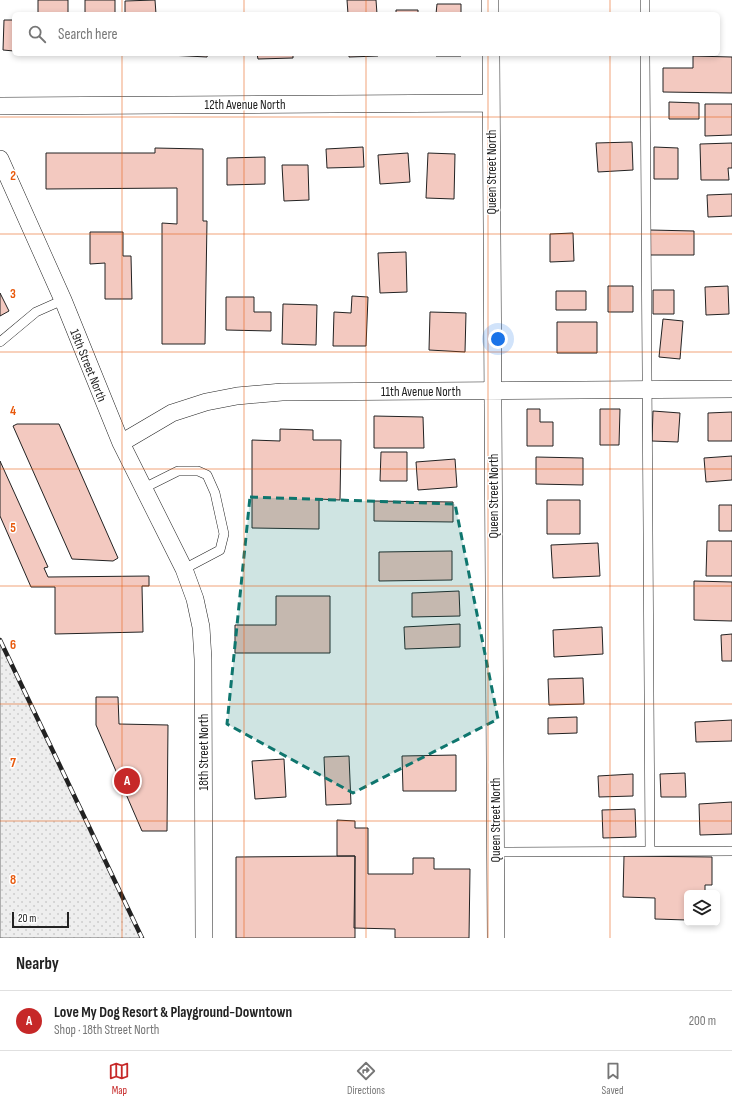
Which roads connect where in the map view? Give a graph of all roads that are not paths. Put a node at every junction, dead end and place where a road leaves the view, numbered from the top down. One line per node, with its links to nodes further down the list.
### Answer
1 (490, 0): 3 (street)
2 (645, 0): 4 (lane)
3 (490, 12)
4 (645, 12)
5 (491, 56): 7 (street, Queen Street North)
6 (645, 56): 13 (lane)
7 (491, 103): 8 (street, 12th Avenue North); 14 (street, Queen Street North)
8 (0, 106)
9 (0, 159): 10 (street, 19th Street North)
10 (63, 300): 11 (lane); 15 (street, 19th Street North)
11 (0, 342)
12 (732, 389): 13 (street, 11th Avenue North)
13 (647, 390): 14 (street, 11th Avenue North); 19 (lane)
14 (493, 391): 15 (street, 11th Avenue North); 20 (street, Queen Street North)
15 (121, 444): 16 (street, 19th Street North)
16 (144, 488): 17 (street, 19th Street North); 17 (lane)
17 (184, 569): 21 (street, 18th Street North)
18 (732, 850): 19 (lane)
19 (650, 851): 20 (lane)
20 (495, 852): 22 (street, Queen Street North)
21 (204, 938)
22 (496, 938)

